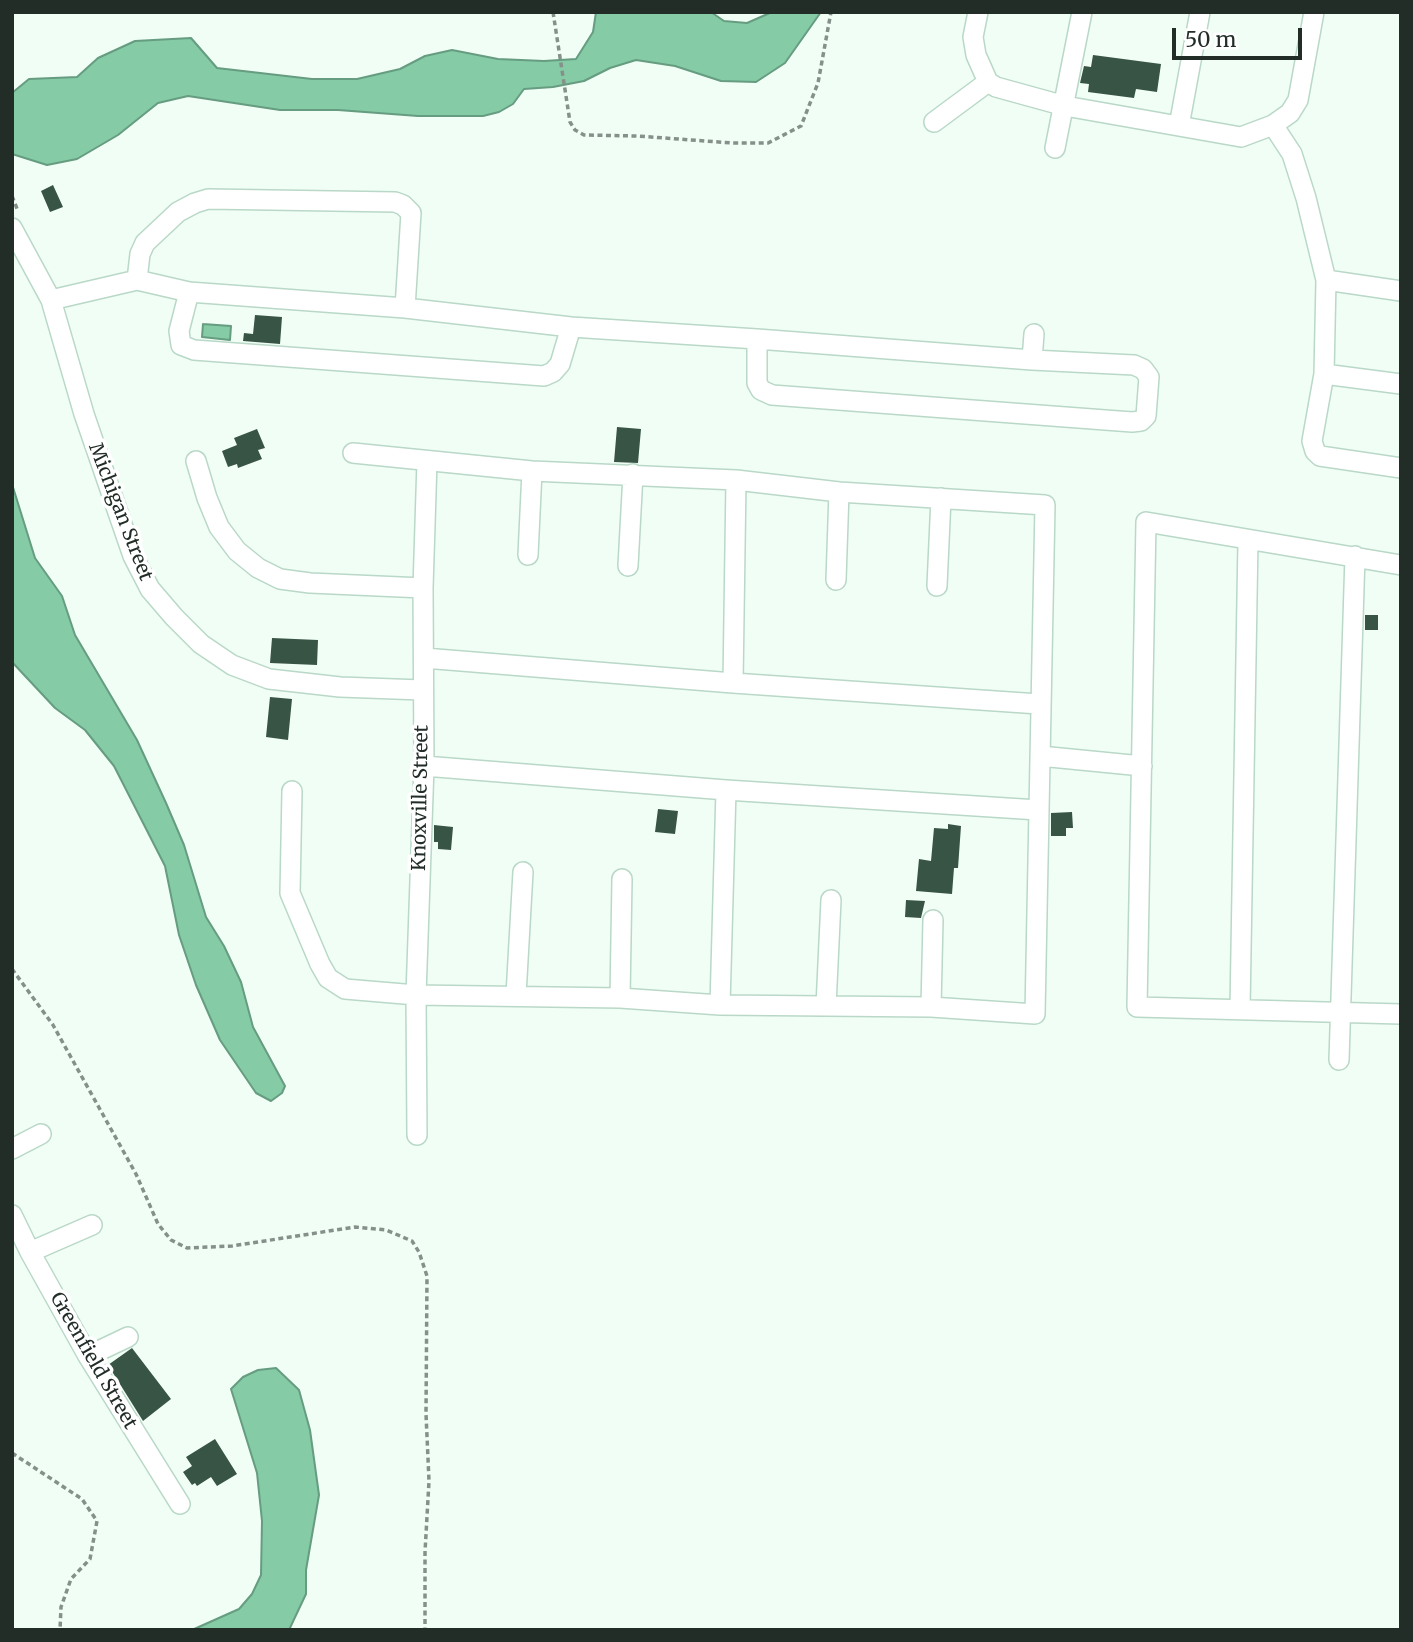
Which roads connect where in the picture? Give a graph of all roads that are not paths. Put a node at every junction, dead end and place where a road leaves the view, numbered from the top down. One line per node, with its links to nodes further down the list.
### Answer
1 (978, 12): 5 (street)
2 (1082, 12): 6 (street)
3 (1200, 12): 9 (street)
4 (1314, 12): 8 (street)
5 (988, 82): 6 (street); 7 (street)
6 (1065, 106): 9 (street); 10 (street)
7 (934, 121)
8 (1273, 125): 9 (street); 13 (street)
9 (1178, 126)
10 (1055, 148)
11 (14, 237): 16 (street, Michigan Street)
12 (137, 280): 15 (street); 16 (street); 17 (street)
13 (1326, 280): 14 (street); 22 (street)
14 (1401, 291)
15 (189, 292): 17 (street); 18 (street)
16 (51, 300): 43 (street, Michigan Street)
17 (405, 308): 18 (street)
18 (571, 327): 20 (street)
19 (1034, 334): 21 (street)
20 (757, 339): 21 (street); 21 (street)
21 (1032, 360)
22 (1324, 374): 23 (street); 27 (street)
23 (1401, 384)
24 (353, 453): 26 (street)
25 (196, 461): 40 (street)
26 (427, 461): 28 (street); 40 (street, Knoxville Street)
27 (1401, 468)
28 (532, 471): 29 (street); 34 (street)
29 (633, 474): 30 (street); 37 (street)
30 (736, 480): 31 (street); 42 (street)
31 (839, 492): 32 (street); 38 (street)
32 (941, 498): 39 (street); 44 (street)
33 (1248, 540): 35 (street); 47 (street); 61 (street)
34 (528, 555)
35 (1355, 556): 36 (street); 62 (street)
36 (1401, 565)
37 (628, 566)
38 (836, 580)
39 (937, 586)
40 (423, 588): 41 (street, Knoxville Street)
41 (424, 658): 42 (street); 43 (street, Knoxville Street)
42 (733, 683): 44 (street)
43 (422, 690): 46 (street, Knoxville Street)
44 (1040, 704): 45 (street)
45 (1040, 756): 47 (street); 50 (street)
46 (424, 766): 48 (street); 55 (street, Knoxville Street)
47 (1142, 766): 61 (street)
48 (726, 790): 50 (street); 58 (street)
49 (292, 791): 55 (street)
50 (1038, 810): 60 (street)
51 (523, 872): 56 (street)
52 (622, 879): 57 (street)
53 (831, 900): 59 (street)
54 (933, 920): 60 (street)
55 (416, 995): 56 (street); 66 (street, Knoxville Street)
56 (516, 995): 57 (street)
57 (620, 998): 58 (street)
58 (720, 1005): 59 (street)
59 (826, 1006): 60 (street)
60 (931, 1007)
61 (1240, 1009): 62 (street)
62 (1340, 1014): 63 (street); 64 (street)
63 (1401, 1014)
64 (1339, 1060)
65 (41, 1134): 67 (street)
66 (417, 1135)
67 (12, 1149)
68 (12, 1215): 70 (street, Greenfield Street)
69 (92, 1225): 70 (street)
70 (30, 1252): 72 (street, Greenfield Street)
71 (128, 1337): 72 (street)
72 (88, 1356): 73 (street, Greenfield Street)
73 (180, 1504)

